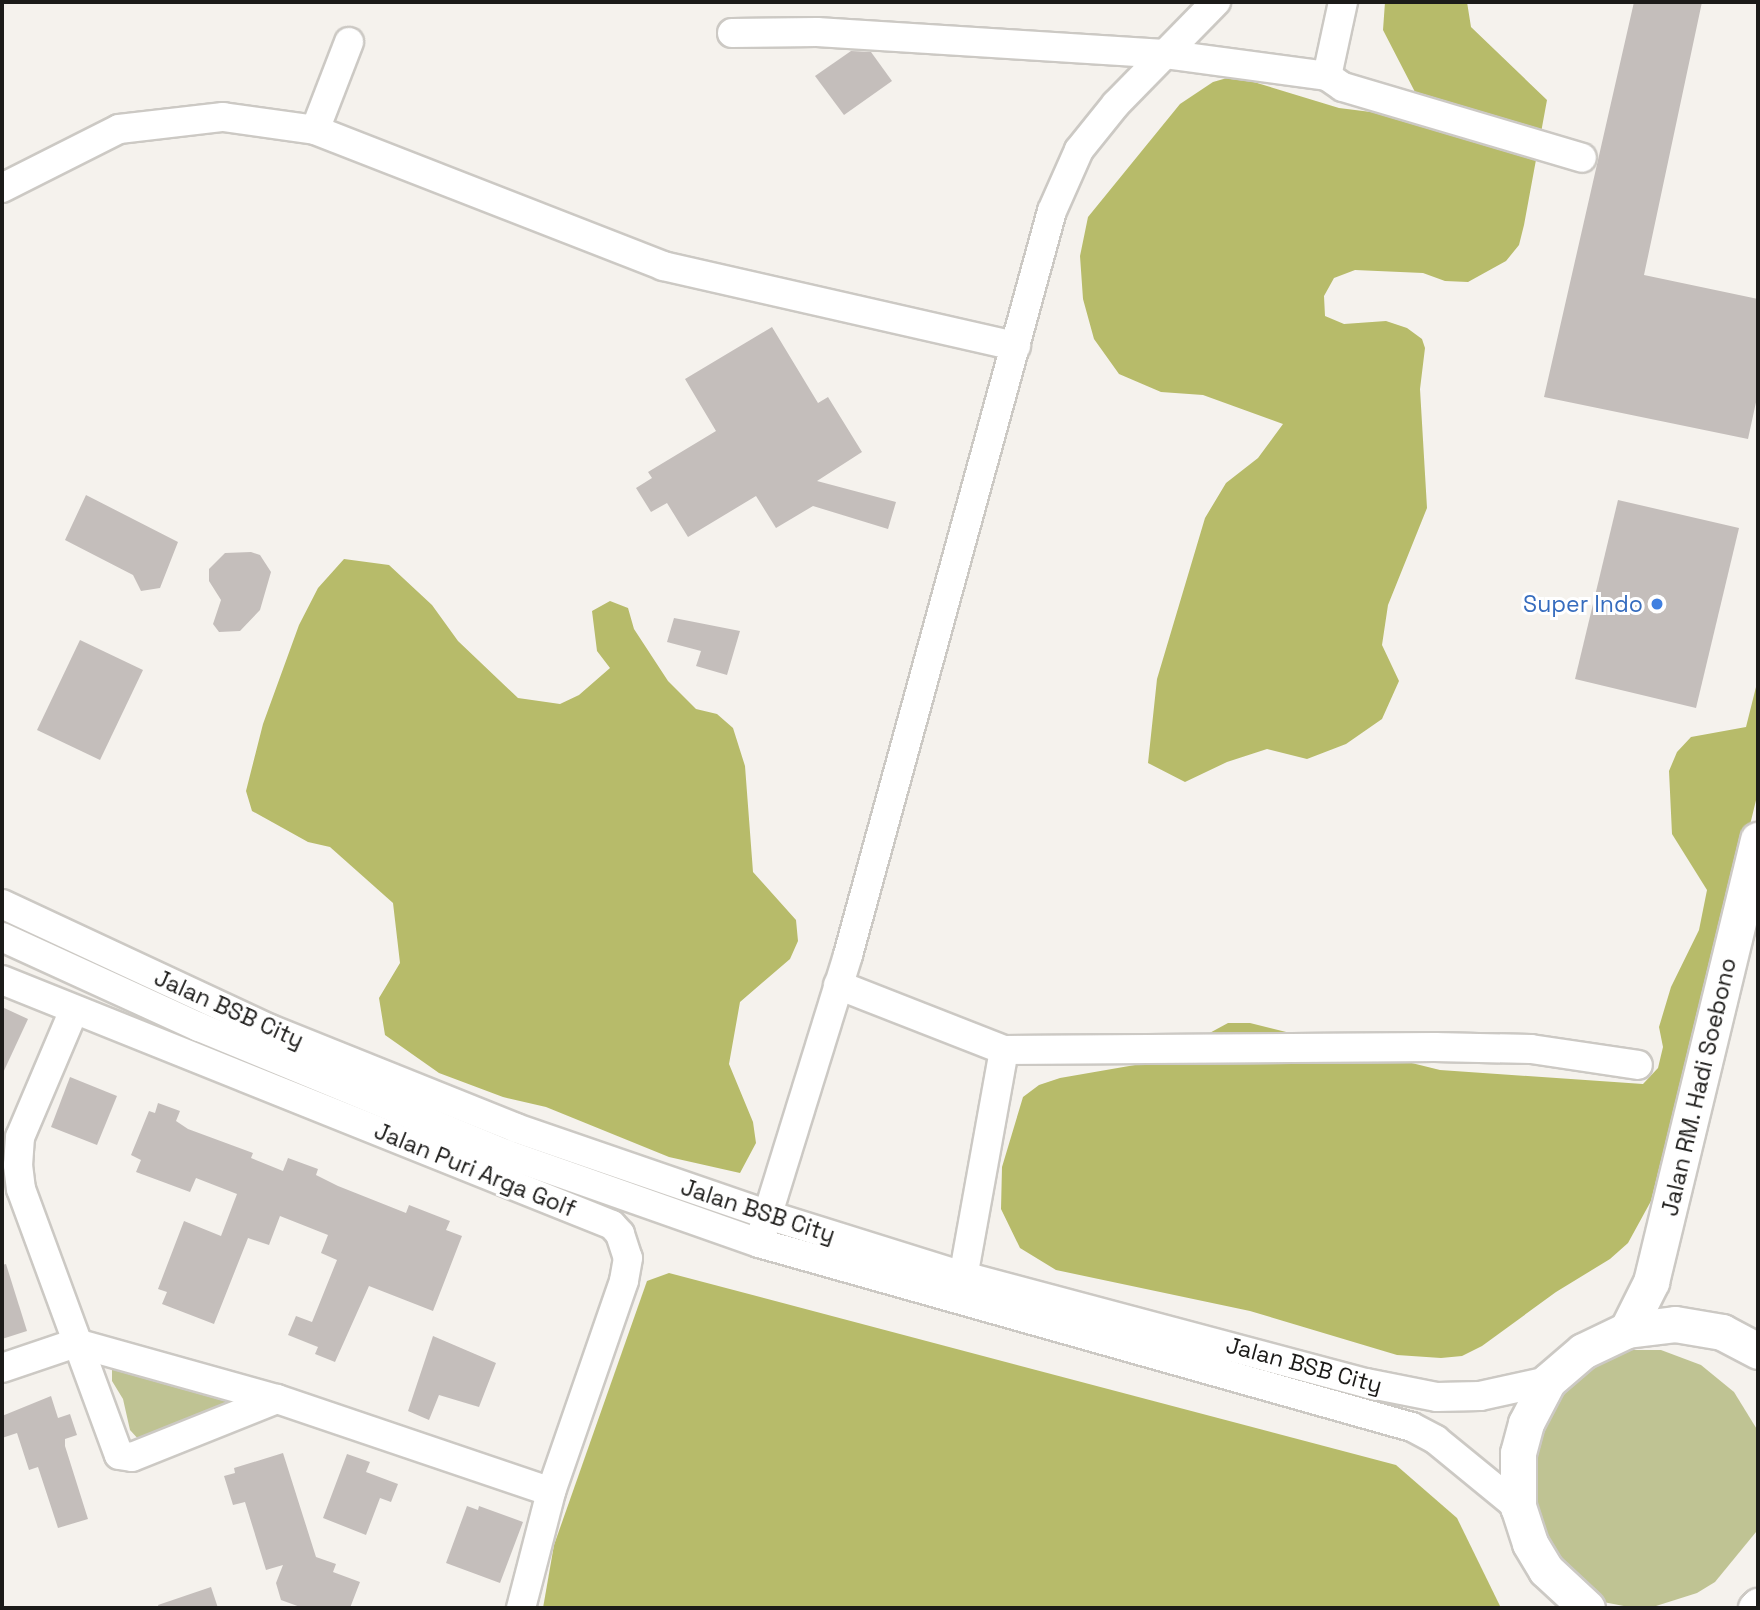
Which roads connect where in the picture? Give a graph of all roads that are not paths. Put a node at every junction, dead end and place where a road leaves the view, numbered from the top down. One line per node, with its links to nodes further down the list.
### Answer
1 (1216, 2): 5 (street)
2 (1343, 2): 6 (street)
3 (732, 33): 5 (street)
4 (349, 42): 7 (street)
5 (1164, 54): 6 (street); 10 (street)
6 (1328, 76): 8 (street)
7 (315, 130): 9 (street); 10 (street)
8 (1582, 158)
9 (2, 188)
10 (1016, 346): 15 (street)
11 (1758, 840): 22 (main road, Jalan RM. Hadi Soebono)
12 (2, 904): 19 (street, Jalan BSB City)
13 (2, 937): 20 (street, Jalan BSB City)
14 (2, 980): 16 (street, Jalan Puri Arga Golf)
15 (838, 985): 17 (street); 19 (street)
16 (74, 1010): 23 (street); 28 (street, Jalan Puri Arga Golf)
17 (1003, 1050): 18 (street); 21 (street)
18 (1638, 1065)
19 (768, 1215): 20 (street); 21 (street, Jalan BSB City)
20 (758, 1242): 21 (street, Jalan BSB City)
21 (961, 1288): 26 (street, Jalan BSB City); 29 (street, Jalan BSB City)
22 (1627, 1330): 24 (main road); 26 (main road)
23 (76, 1343): 25 (street); 27 (street); 27 (street)
24 (1758, 1351)
25 (2, 1368)
26 (1549, 1381): 29 (main road)
27 (277, 1399): 28 (street)
28 (551, 1492): 31 (street, Jalan Puri Arga Golf)
29 (1518, 1507): 30 (main road)
30 (1546, 1570): 32 (main road); 33 (main road)
31 (521, 1608)
32 (1547, 1608)
33 (1587, 1608)

